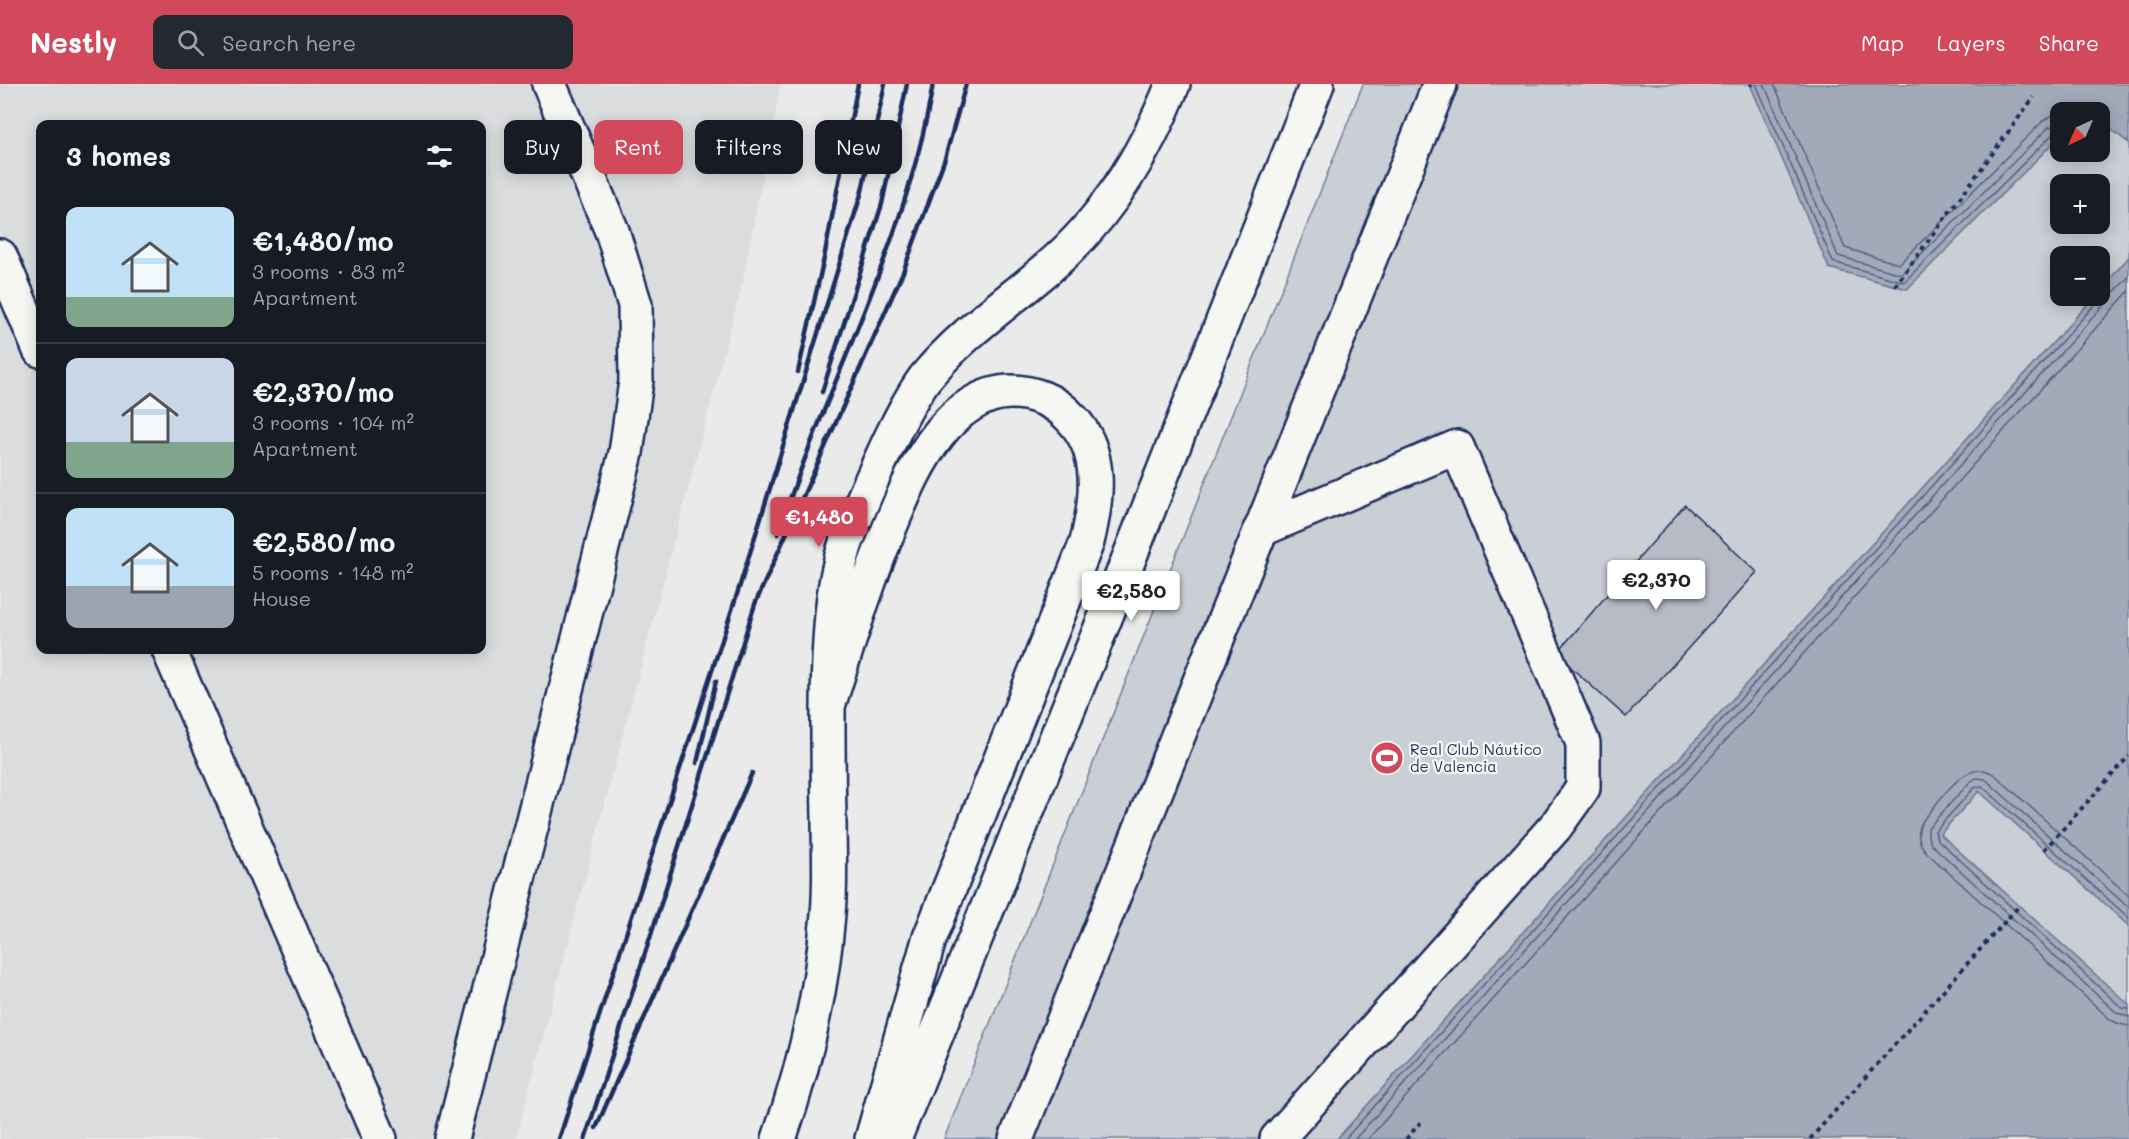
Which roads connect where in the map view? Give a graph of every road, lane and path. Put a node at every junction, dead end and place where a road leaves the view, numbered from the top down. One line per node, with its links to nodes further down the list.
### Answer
1 (549, 84): 17 (street)
2 (1173, 84): 11 (street)
3 (1317, 84): 20 (street)
4 (1440, 84): 9 (street)
5 (2034, 97): 7 (path)
6 (0, 256): 8 (street)
7 (1895, 286)
8 (36, 341)
9 (1260, 530): 21 (street); 22 (street)
10 (171, 654): 16 (street)
11 (828, 706): 18 (street); 19 (street)
12 (2129, 756): 13 (path)
13 (2044, 850)
14 (2019, 906): 24 (path)
15 (1421, 1122): 23 (path)
16 (380, 1139)
17 (452, 1139)
18 (779, 1139)
19 (872, 1139)
20 (894, 1139)
21 (1016, 1139)
22 (1277, 1139)
23 (1406, 1139)
24 (1810, 1139)

